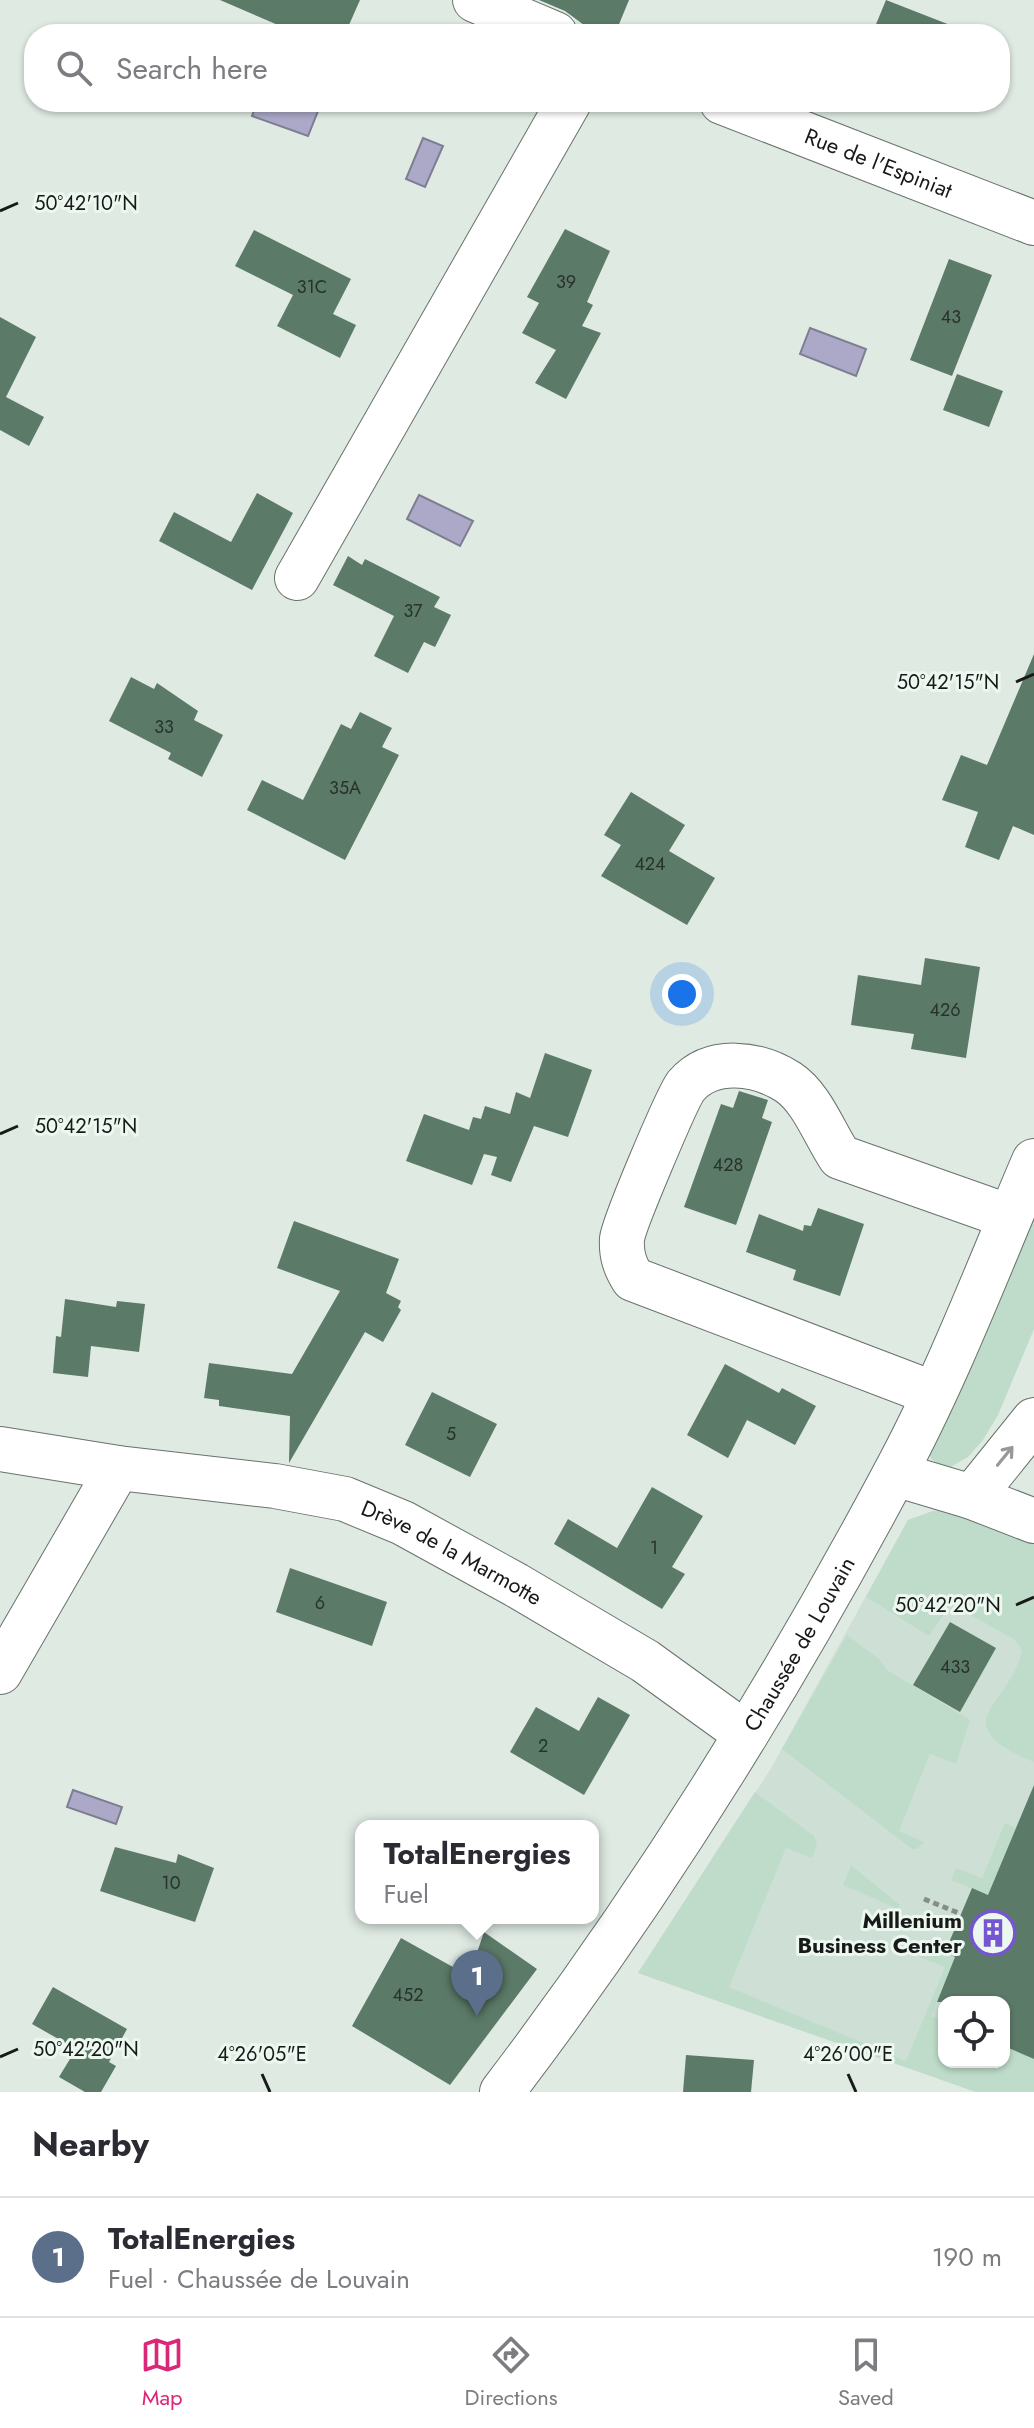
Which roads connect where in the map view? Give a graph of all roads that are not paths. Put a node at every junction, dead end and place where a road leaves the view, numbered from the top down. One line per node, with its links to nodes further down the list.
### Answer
1 (475, 0): 2 (street)
2 (531, 24)
3 (563, 112): 6 (street)
4 (748, 112): 5 (street, Rue de l'Espiniat)
5 (1034, 223)
6 (297, 578)
7 (1034, 1161): 8 (street, Chaussée de Louvain)
8 (1010, 1217): 9 (street, Chaussée de Louvain); 9 (street)
9 (932, 1393): 13 (street, Chaussée de Louvain)
10 (1034, 1420): 14 (street, one-way to 10)
11 (0, 1449): 12 (street, Drève de la Marmotte)
12 (118, 1468): 16 (street); 17 (street, Drève de la Marmotte)
13 (895, 1474): 14 (street); 17 (street, Chaussée de Louvain)
14 (972, 1497): 15 (street)
15 (1034, 1521)
16 (0, 1672)
17 (746, 1734): 18 (street, Chaussée de Louvain)
18 (502, 2092)

